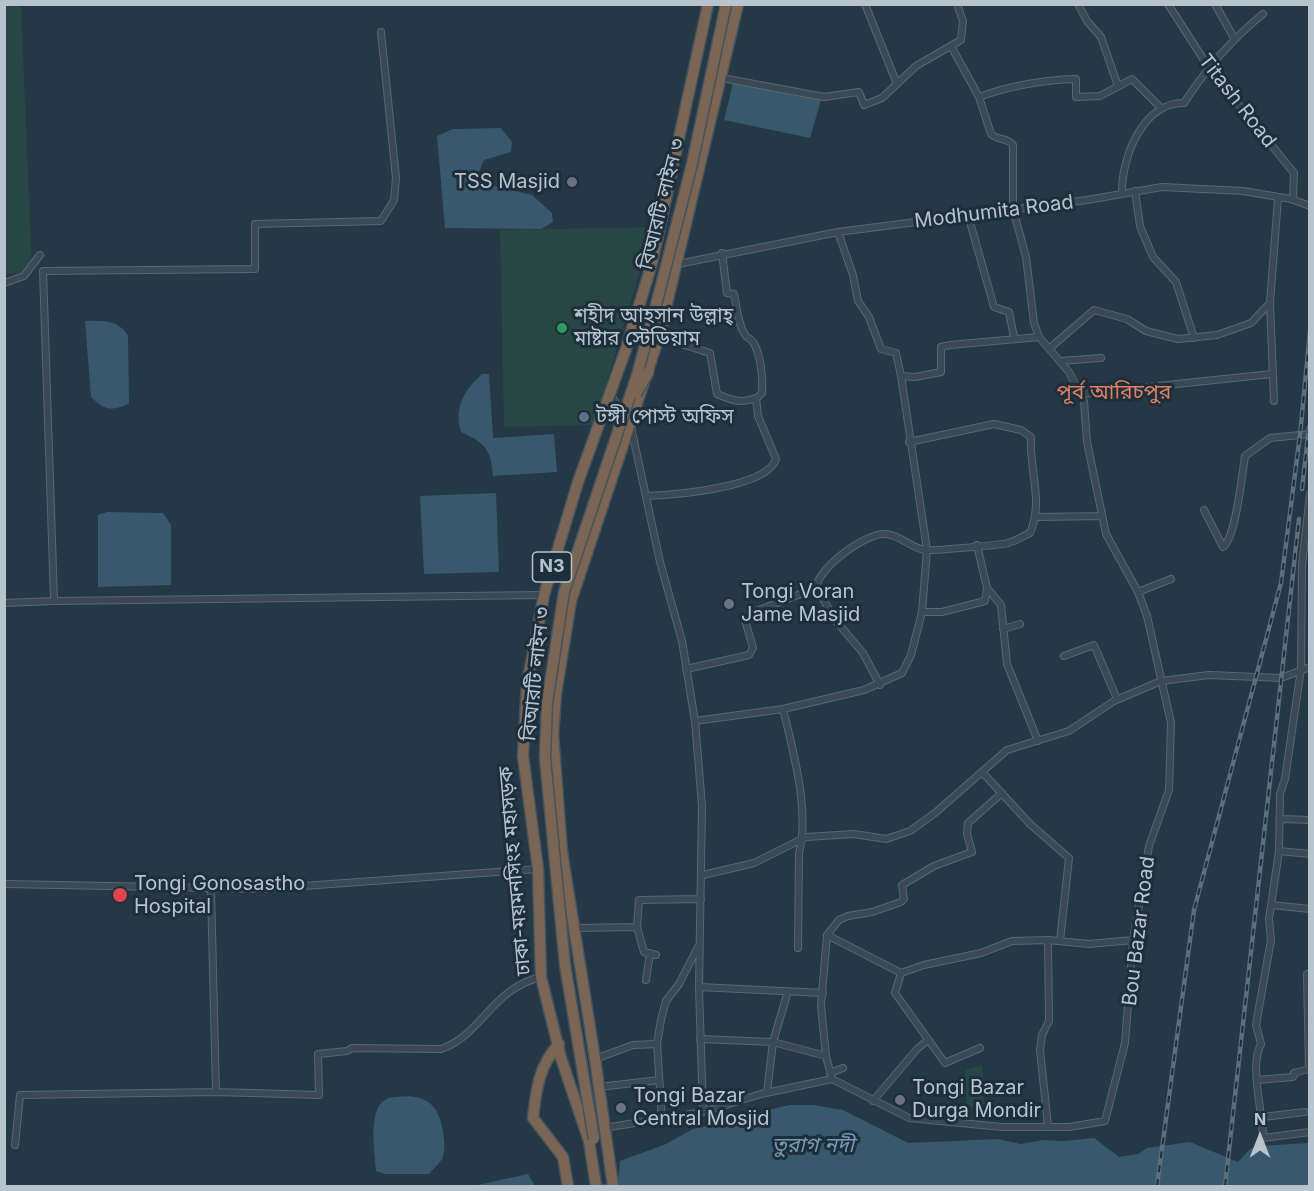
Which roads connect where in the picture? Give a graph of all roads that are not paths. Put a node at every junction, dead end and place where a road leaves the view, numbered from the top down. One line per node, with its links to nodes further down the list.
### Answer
1 (708, 4): 41 (highway, ঢাকা-ময়মনসিংহ মহাসড়ক / N3)
2 (726, 4): 45 (highway, বিআরটি লাইন ৩, bridge)
3 (738, 4): 14 (highway)
4 (865, 4): 15 (street)
5 (957, 4): 12 (street)
6 (1078, 4): 16 (street)
7 (1168, 4): 13 (street, Titash Road)
8 (1215, 4): 11 (street)
9 (1263, 14): 11 (street)
10 (381, 32): 29 (street)
11 (1234, 38): 13 (street)
12 (951, 46): 15 (street); 17 (street)
13 (1209, 68): 18 (street); 22 (street, Titash Road)
14 (722, 78): 15 (street); 28 (highway)
15 (897, 84)
16 (1118, 86): 17 (street); 18 (street)
17 (980, 97): 24 (street)
18 (1161, 108): 20 (street)
19 (1135, 191): 20 (street, Modhumita Road); 21 (street, Modhumita Road); 35 (street)
20 (1122, 194): 24 (street, Modhumita Road)
21 (1278, 198): 22 (street, Modhumita Road); 31 (street)
22 (1293, 200): 23 (street, Modhumita Road)
23 (1310, 206)
24 (1013, 209): 25 (street, Modhumita Road); 34 (street)
25 (968, 215): 26 (street, Modhumita Road); 33 (street)
26 (838, 232): 27 (street, Modhumita Road); 40 (street)
27 (723, 253): 28 (street, Modhumita Road); 43 (street)
28 (678, 264): 32 (highway)
29 (43, 271): 30 (street); 60 (street)
30 (4, 283)
31 (1270, 303): 35 (street); 39 (street)
32 (659, 337): 43 (street); 45 (highway, bridge)
33 (1014, 337): 34 (street); 40 (street)
34 (1039, 337): 36 (street)
35 (1194, 338): 36 (street)
36 (1050, 348): 38 (street)
37 (1101, 358): 38 (street)
38 (1060, 361): 42 (street)
39 (1272, 374): 42 (street); 44 (street)
40 (901, 376): 47 (street)
41 (610, 393): 45 (street); 59 (highway, ঢাকা-ময়মনসিংহ মহাসড়ক / N3)
42 (1081, 394): 51 (street, Bou Bazar Road)
43 (756, 399): 49 (street)
44 (1274, 401)
45 (626, 422): 49 (street); 90 (highway, N3); 132 (highway, বিআরটি লাইন ৩, bridge)
46 (1310, 434): 50 (street)
47 (909, 442): 52 (street); 54 (street)
48 (1310, 494): 68 (street)
49 (646, 495): 67 (street)
50 (1204, 510)
51 (1102, 516): 52 (street); 58 (street, Bou Bazar Road)
52 (1037, 517): 53 (street)
53 (977, 545): 54 (street); 57 (street)
54 (927, 550): 56 (street); 62 (street)
55 (1171, 579): 58 (street)
56 (816, 588): 67 (street); 70 (street)
57 (987, 588): 62 (street); 64 (street)
58 (1138, 592): 69 (street, Bou Bazar Road)
59 (544, 595): 60 (street); 82 (highway, ঢাকা-ময়মনসিংহ মহাসড়ক / N3)
60 (54, 601): 61 (street)
61 (4, 603)
62 (922, 612): 70 (street)
63 (1020, 624): 64 (street)
64 (1003, 629): 74 (street)
65 (1064, 656): 71 (street)
66 (1310, 667): 68 (street)
67 (686, 669): 73 (street)
68 (1301, 669): 69 (street); 77 (street)
69 (1161, 681): 71 (street); 92 (street, Bou Bazar Road)
70 (880, 685): 72 (street)
71 (1117, 699): 74 (street)
72 (783, 709): 73 (street); 79 (street)
73 (695, 722): 83 (street)
74 (1038, 741): 75 (street)
75 (982, 772): 76 (street); 79 (street)
76 (1002, 793): 91 (street); 94 (street)
77 (1282, 819): 78 (street); 80 (street)
78 (1310, 820)
79 (803, 838): 83 (street); 96 (street)
80 (1280, 850): 81 (street); 87 (street)
81 (1310, 854)
82 (538, 869): 85 (street); 99 (highway, ঢাকা-ময়মনসিংহ মহাসড়ক / N3)
83 (703, 875): 86 (street)
84 (6, 884): 85 (street)
85 (211, 889): 119 (street)
86 (701, 899): 89 (street); 95 (street)
87 (1271, 905): 88 (street); 117 (street)
88 (1310, 909)
89 (638, 927): 90 (street); 100 (street)
90 (574, 928): 111 (highway, N3)
91 (827, 935): 97 (street); 103 (street)
92 (1133, 939): 94 (street); 126 (street, Bou Bazar Road)
93 (1048, 940): 94 (street); 97 (street); 126 (street)
94 (1060, 941)
95 (699, 945): 101 (street); 108 (street)
96 (798, 948)
97 (901, 973): 105 (street)
98 (1310, 974): 114 (street)
99 (541, 977): 107 (highway, ঢাকা-ময়মনসিংহ মহাসড়ক / N3); 119 (street)
100 (646, 980)
101 (699, 987): 102 (street); 104 (street)
102 (788, 992): 103 (street); 106 (street)
103 (822, 993): 110 (street)
104 (700, 1039): 106 (street); 122 (street)
105 (928, 1040): 109 (street); 121 (street)
106 (773, 1042): 110 (street); 120 (street)
107 (560, 1044): 130 (highway); 131 (highway, ঢাকা-ময়মনসিংহ মহাসড়ক / N3)
108 (657, 1044): 111 (street); 116 (street)
109 (980, 1048)
110 (826, 1056): 115 (street)
111 (596, 1059): 118 (highway, N3)
112 (843, 1068): 115 (street)
113 (1310, 1072): 114 (street)
114 (1294, 1073): 117 (street)
115 (831, 1076): 120 (street); 121 (street)
116 (659, 1080): 118 (street); 125 (street)
117 (1257, 1080): 124 (street)
118 (598, 1087): 127 (highway, N3)
119 (216, 1092): 129 (street)
120 (767, 1092): 122 (street)
121 (873, 1101): 126 (street)
122 (703, 1112): 125 (street)
123 (1305, 1112): 124 (street)
124 (1263, 1117): 128 (street)
125 (662, 1120): 127 (street)
126 (1048, 1126)
127 (603, 1128): 133 (highway, N3)
128 (1310, 1132)
129 (15, 1145)
130 (568, 1186)
131 (596, 1186)
132 (603, 1186)
133 (613, 1186)

